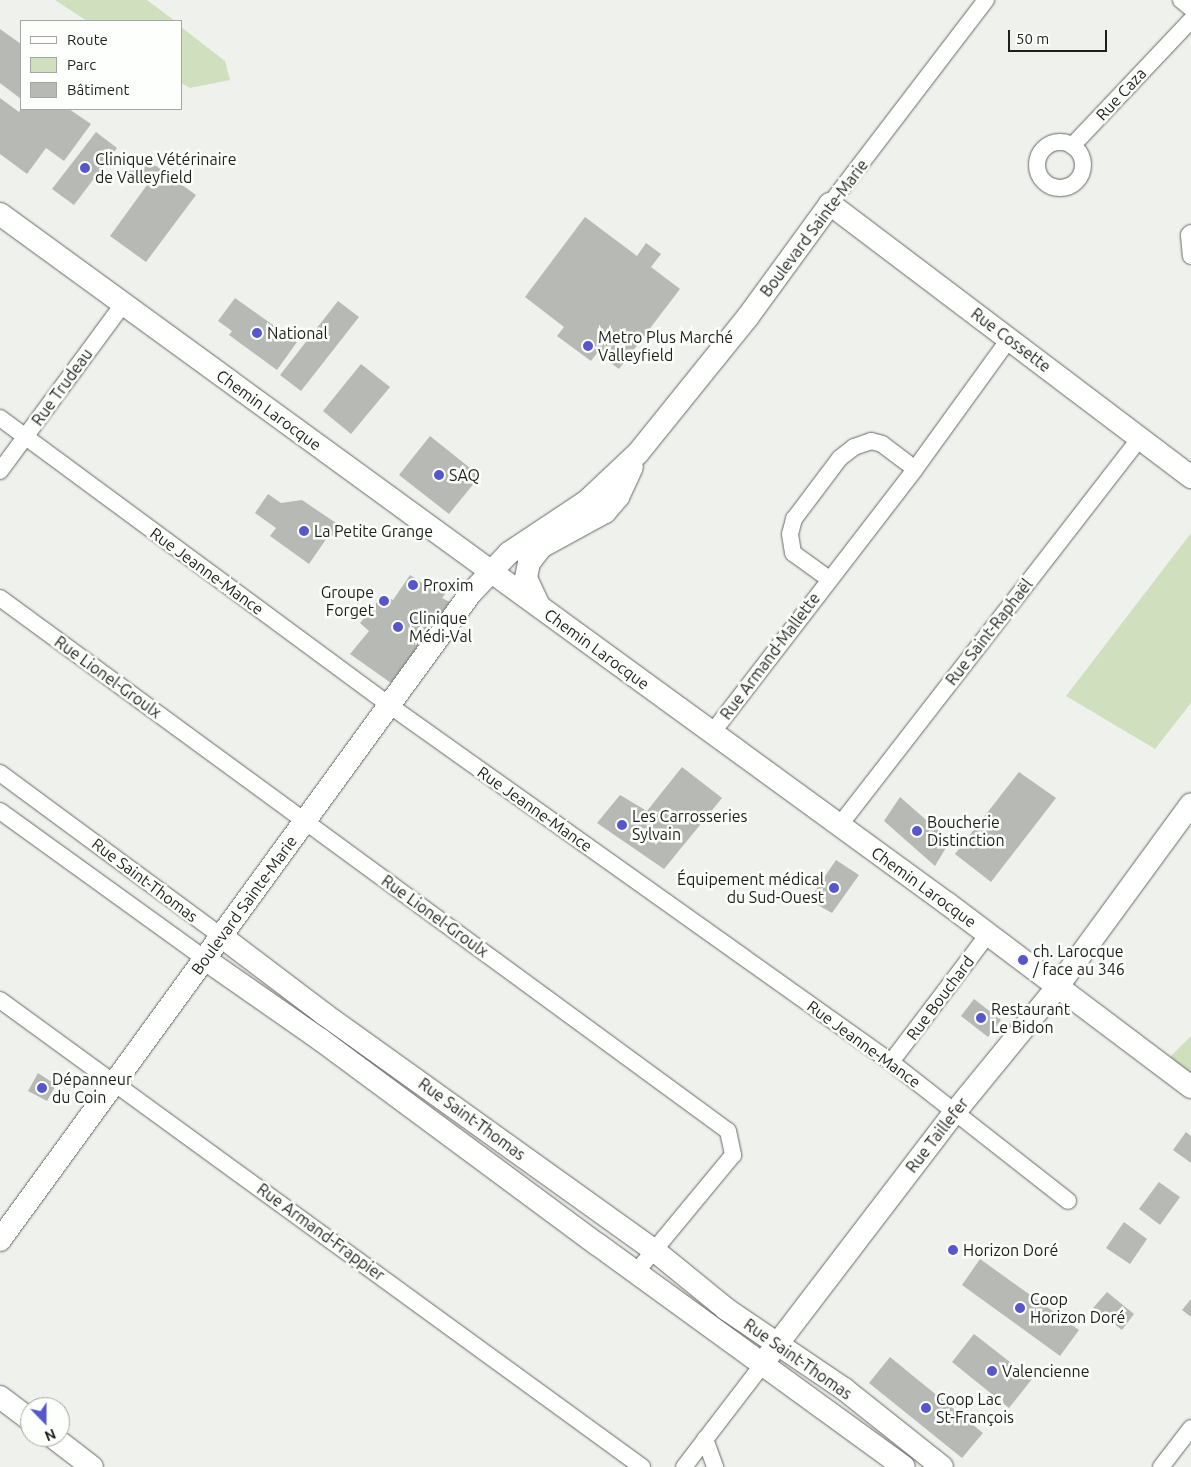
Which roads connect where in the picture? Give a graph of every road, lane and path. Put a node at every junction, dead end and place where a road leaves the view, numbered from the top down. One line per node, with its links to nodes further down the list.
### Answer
1 (986, 0): 6 (street, Boulevard Sainte-Marie)
2 (1181, 0): 3 (street)
3 (1191, 8)
4 (1191, 20): 5 (street, Rue Caza)
5 (1072, 146)
6 (830, 204): 11 (street, Rue Cossette); 15 (street, Boulevard Sainte-Marie)
7 (0, 214): 10 (street, Chemin Larocque)
8 (1191, 233): 9 (street)
9 (1191, 256)
10 (123, 304): 13 (street, Rue Trudeau); 20 (street, Chemin Larocque)
11 (1009, 339): 14 (street, Rue Cossette); 16 (street, Rue Armand-Mallette)
12 (0, 418): 13 (street, Rue Jeanne-Mance)
13 (25, 437): 17 (street, Rue Trudeau); 24 (street, Rue Jeanne-Mance)
14 (1140, 438): 18 (street, Rue Cossette); 30 (street, Rue Saint-Raphaël)
15 (638, 453): 19 (street, Boulevard Sainte-Marie); 20 (street, Boulevard Sainte-Marie)
16 (915, 469): 21 (street, Rue Armand-Mallette); 21 (street, Rue Armand-Mallette)
17 (0, 471)
18 (1191, 477)
19 (541, 548): 20 (street, Boulevard Sainte-Marie); 23 (street)
20 (491, 572): 23 (street, Chemin Larocque); 24 (street, Boulevard Sainte-Marie)
21 (829, 579): 25 (street, Rue Armand-Mallette)
22 (0, 598): 29 (street, Rue Lionel-Groulx)
23 (539, 607): 25 (street, Chemin Larocque)
24 (389, 705): 29 (street, Boulevard Sainte-Marie); 36 (street, Rue Jeanne-Mance)
25 (712, 733): 30 (street, Chemin Larocque)
26 (0, 773): 32 (street, Rue Saint-Thomas)
27 (1191, 804): 34 (street, Rue Taillefer)
28 (0, 810): 33 (street, Rue Saint-Thomas)
29 (305, 821): 32 (street, Boulevard Sainte-Marie); 42 (street, Rue Lionel-Groulx)
30 (839, 826): 31 (street, Chemin Larocque)
31 (988, 934): 34 (street, Chemin Larocque); 36 (street, Rue Bouchard)
32 (221, 936): 33 (street, Boulevard Sainte-Marie); 42 (street, Rue Saint-Thomas)
33 (205, 959): 37 (street, Boulevard Sainte-Marie); 43 (street, Rue Saint-Thomas)
34 (1058, 986): 38 (street, Chemin Larocque); 39 (street, Rue Taillefer)
35 (0, 1000): 37 (street, Rue Armand-Frappier)
36 (892, 1062): 39 (street, Rue Jeanne-Mance)
37 (114, 1083): 41 (street, Boulevard Sainte-Marie); 52 (street, Rue Armand-Frappier)
38 (1191, 1086)
39 (955, 1112): 40 (street, Rue Jeanne-Mance); 44 (street, Rue Taillefer)
40 (1068, 1201)
41 (0, 1240)
42 (655, 1251): 43 (street, Rue Lionel-Groulx); 44 (street, Rue Saint-Thomas)
43 (637, 1271): 45 (street, Rue Saint-Thomas)
44 (777, 1344): 45 (street, Rue Taillefer); 56 (street, Rue Saint-Thomas)
45 (763, 1364): 49 (street, Rue Taillefer); 55 (street, Rue Saint-Thomas)
46 (0, 1397): 47 (street)
47 (20, 1412)
48 (1191, 1428): 57 (street)
49 (706, 1439): 53 (street, Rue Taillefer); 54 (street)
50 (66, 1447): 51 (street)
51 (92, 1467)
52 (642, 1467)
53 (684, 1467)
54 (715, 1467)
55 (904, 1467)
56 (942, 1467)
57 (1161, 1467)

